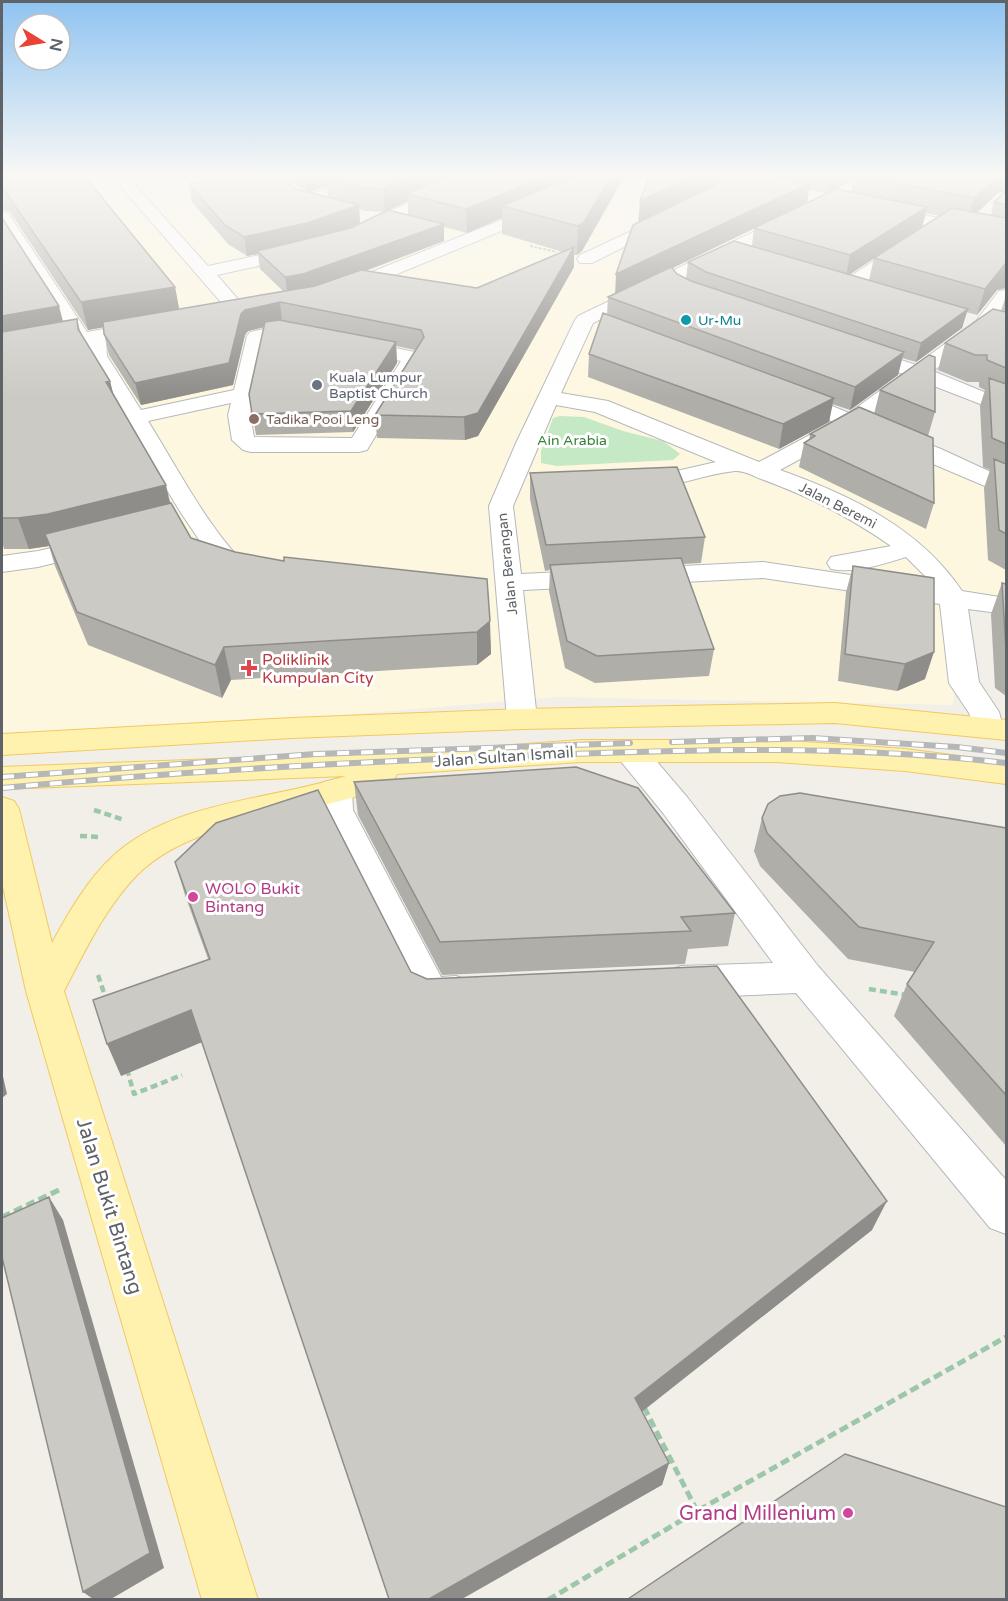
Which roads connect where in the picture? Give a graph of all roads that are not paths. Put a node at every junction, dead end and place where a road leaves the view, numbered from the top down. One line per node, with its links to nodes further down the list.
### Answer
1 (182, 248): 12 (street)
2 (313, 248): 12 (street)
3 (449, 248): 16 (street)
4 (609, 248): 11 (street)
5 (735, 248): 8 (street)
6 (906, 248): 14 (street)
7 (21, 249): 9 (street); 26 (street)
8 (730, 250): 10 (street); 21 (street)
9 (2, 252)
10 (752, 256)
11 (586, 259)
12 (204, 272): 18 (street)
13 (827, 279): 14 (street)
14 (848, 286): 15 (street)
15 (871, 292)
16 (329, 294)
17 (1006, 295): 24 (street)
18 (239, 311): 19 (street); 25 (street)
19 (216, 315)
20 (961, 319): 24 (street)
21 (585, 320): 23 (street); 31 (street, Jalan Berangan)
22 (160, 325): 26 (street)
23 (608, 328)
24 (991, 328): 29 (street)
25 (273, 333): 32 (street); 32 (street)
26 (89, 338): 28 (street); 34 (street)
27 (840, 346): 29 (street)
28 (2, 353)
29 (917, 372): 33 (street); 35 (street)
30 (775, 391): 35 (street)
31 (549, 397): 36 (street, Jalan Beremi); 44 (street, Jalan Berangan)
32 (243, 408): 34 (street)
33 (1006, 408)
34 (134, 418): 43 (street)
35 (854, 420): 36 (street); 38 (street)
36 (750, 467): 37 (street); 40 (street, Jalan Beremi)
37 (610, 481)
38 (1006, 488)
39 (116, 541): 42 (street)
40 (911, 548): 41 (street); 45 (street, Jalan Beremi)
41 (840, 563)
42 (2, 564)
43 (272, 576)
44 (504, 597): 45 (street); 47 (street, Jalan Berangan)
45 (952, 598): 46 (street); 48 (street, Jalan Beremi)
46 (1006, 606)
47 (522, 719): 48 (main road, Jalan Sultan Ismail); 49 (main road, Jalan Sultan Ismail)
48 (1001, 728)
49 (2, 745)
50 (630, 751): 51 (main road, Jalan Sultan Ismail); 52 (main road, Jalan Sultan Ismail); 56 (street)
51 (427, 762): 53 (main road, Jalan Sultan Ismail); 54 (main road)
52 (1006, 773)
53 (2, 778)
54 (336, 790): 58 (main road); 59 (street)
55 (2, 809): 58 (main road, Jalan Bukit Bintang)
56 (805, 977): 57 (street); 60 (street)
57 (645, 984)
58 (45, 991): 61 (main road, Jalan Bukit Bintang)
59 (490, 991)
60 (1006, 1214)
61 (230, 1599)

